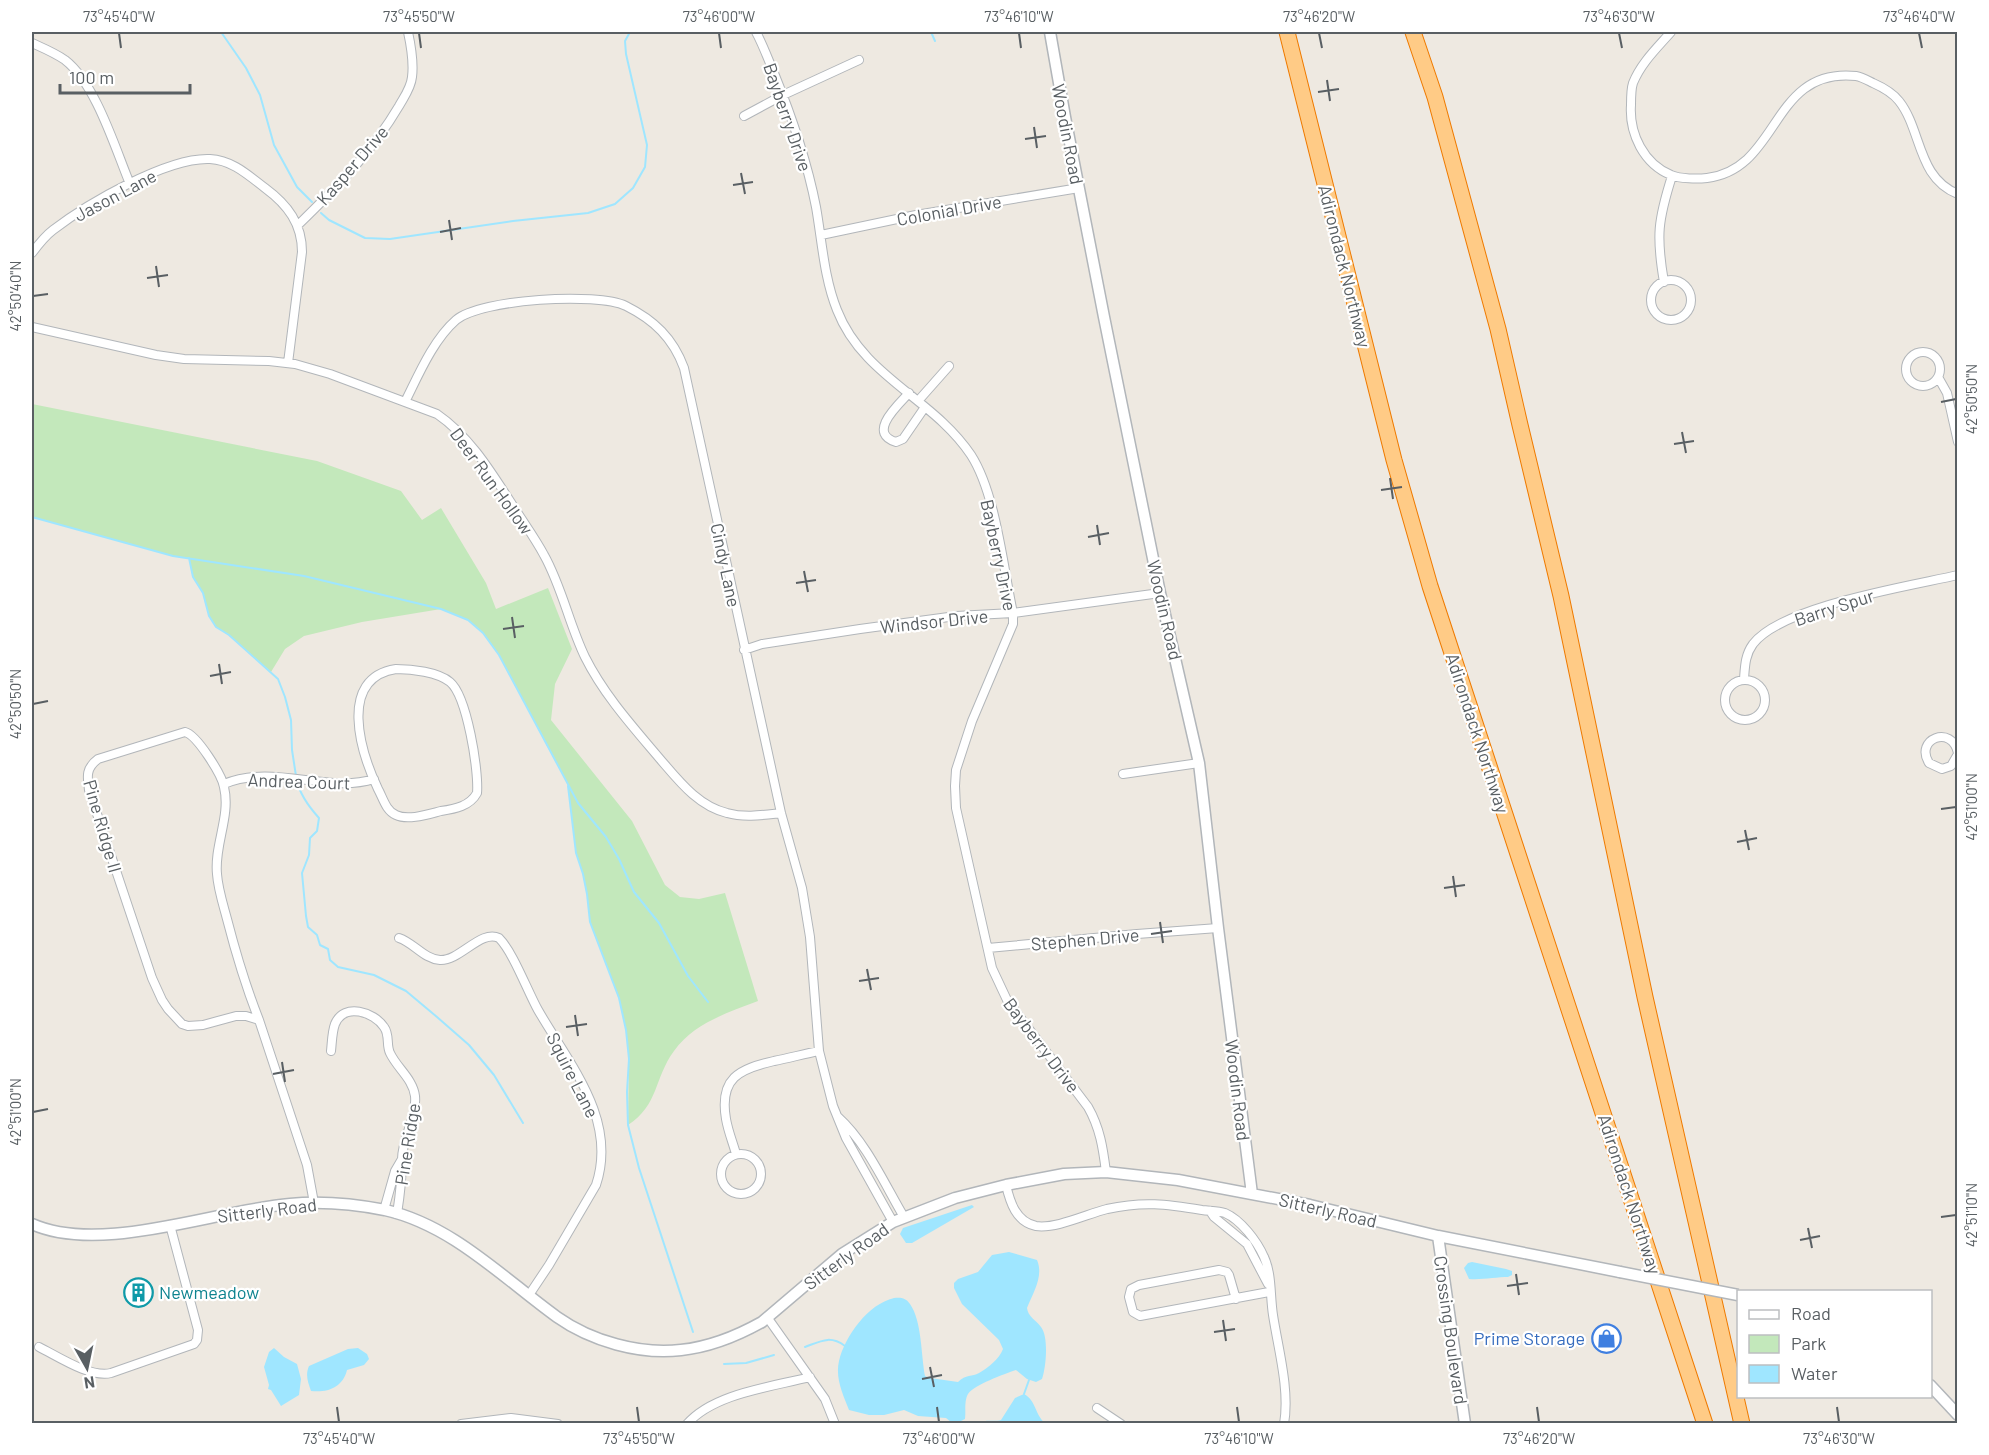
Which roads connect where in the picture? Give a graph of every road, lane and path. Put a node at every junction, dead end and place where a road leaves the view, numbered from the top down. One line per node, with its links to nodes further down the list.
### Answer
1 (408, 32): 17 (street, Kasper Drive)
2 (756, 32): 10 (street, Bayberry Drive)
3 (1050, 32): 15 (street, Woodin Road)
4 (1287, 32): 76 (highway, Adirondack Northway)
5 (1413, 32): 11 (highway)
6 (1422, 32): 11 (highway)
7 (1668, 32): 13 (street)
8 (32, 43): 14 (street)
9 (859, 60): 10 (street)
10 (783, 95): 12 (street); 18 (street, Bayberry Drive)
11 (1435, 97): 77 (highway)
12 (744, 116)
13 (1672, 176): 16 (street); 20 (street)
14 (130, 184): 17 (street, Jason Lane); 19 (street, Jason Lane)
15 (1078, 188): 18 (street, Colonial Drive); 30 (street, Woodin Road)
16 (1958, 194)
17 (298, 225): 22 (street)
18 (821, 235): 25 (street, Bayberry Drive)
19 (32, 253)
20 (1664, 282): 20 (street)
21 (32, 327): 22 (street, Deer Run Hollow)
22 (288, 363): 26 (street, Deer Run Hollow)
23 (949, 366): 27 (street)
24 (1938, 377): 24 (street); 28 (street)
25 (909, 393): 27 (street, Bayberry Drive); 27 (street)
26 (405, 402): 32 (street, Cindy Lane); 38 (street, Deer Run Hollow)
27 (922, 404): 31 (street, Bayberry Drive)
28 (1958, 442)
29 (1958, 575): 33 (street, Barry Spur)
30 (1160, 593): 31 (street, Windsor Drive); 34 (street, Woodin Road)
31 (1013, 613): 32 (street, Windsor Drive); 41 (street, Bayberry Drive)
32 (744, 650): 38 (street, Cindy Lane)
33 (1743, 679): 33 (street, Barry Spur)
34 (1199, 763): 35 (street); 39 (street, Woodin Road)
35 (1123, 774)
36 (374, 779): 36 (street, Andrea Court); 37 (street, Andrea Court)
37 (224, 784): 42 (street); 42 (street, Pine Ridge II)
38 (781, 813): 44 (street, Cindy Lane)
39 (1218, 928): 41 (street, Stephen Drive); 50 (street, Woodin Road)
40 (399, 938): 60 (street, Squire Lane)
41 (988, 948): 48 (street, Bayberry Drive)
42 (259, 1020): 51 (street)
43 (331, 1051): 47 (street, Pine Ridge)
44 (819, 1051): 45 (street, Cindy Lane); 46 (street)
45 (836, 1114): 54 (street, Cindy Lane); 55 (street, Cindy Lane)
46 (736, 1154): 46 (street)
47 (402, 1159): 52 (street); 53 (street, Pine Ridge)
48 (1106, 1172): 49 (street, Sitterly Road); 50 (street, Sitterly Road)
49 (1006, 1185): 54 (street, Sitterly Road); 59 (street)
50 (1252, 1194): 58 (street, Sitterly Road)
51 (314, 1203): 52 (street, Sitterly Road); 57 (street, Sitterly Road)
52 (384, 1210): 53 (street, Sitterly Road)
53 (397, 1214): 60 (street, Sitterly Road)
54 (904, 1217): 55 (street, Sitterly Road)
55 (893, 1222): 63 (street, Sitterly Road)
56 (32, 1224): 57 (street, Sitterly Road)
57 (170, 1225): 64 (street)
58 (1438, 1236): 61 (street, Sitterly Road, bridge); 75 (street, Crossing Boulevard)
59 (1269, 1288): 62 (street); 74 (street)
60 (529, 1295): 63 (street, Sitterly Road)
61 (1737, 1295)
62 (1236, 1299): 62 (street)
63 (767, 1317): 65 (street)
64 (39, 1347)
65 (810, 1377): 71 (street); 72 (street)
66 (1932, 1388): 68 (street)
67 (1097, 1408): 73 (street)
68 (1958, 1415)
69 (461, 1424): 70 (street)
70 (558, 1424)
71 (687, 1424)
72 (835, 1424)
73 (1121, 1424)
74 (1284, 1424)
75 (1465, 1424)
76 (1705, 1424)
77 (1742, 1424)

